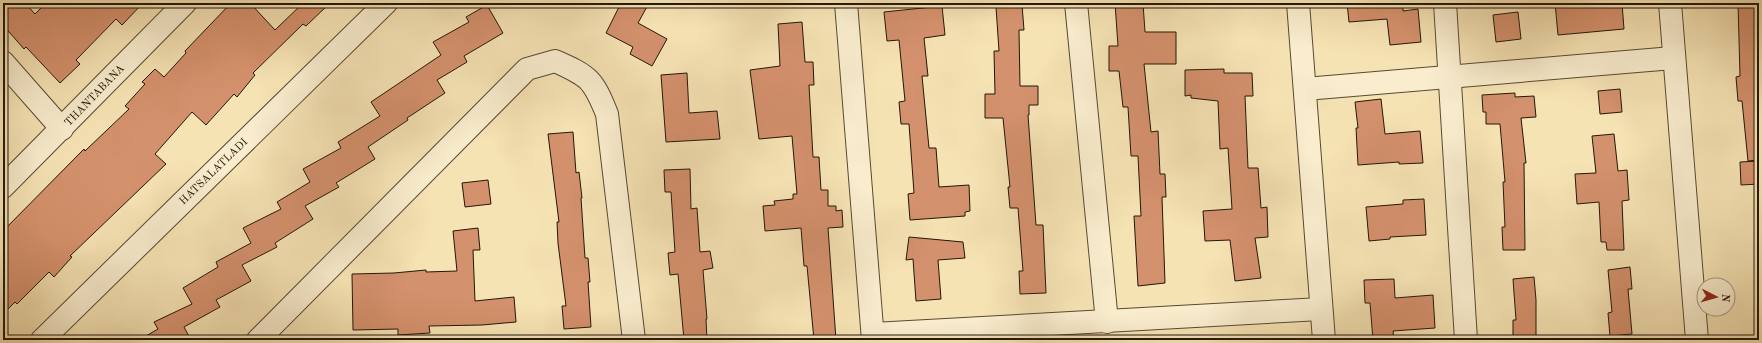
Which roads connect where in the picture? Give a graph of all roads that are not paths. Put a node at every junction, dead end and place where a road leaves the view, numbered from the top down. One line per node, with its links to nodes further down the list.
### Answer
1 (185, 3): 12 (street, THANTABANA)
2 (386, 3): 17 (street, HATSALATLADI)
3 (846, 3): 16 (street)
4 (1076, 3): 15 (street)
5 (1298, 3): 11 (street)
6 (1445, 3): 10 (street)
7 (1670, 3): 8 (street)
8 (1673, 58): 10 (street); 22 (street)
9 (3, 62): 12 (street)
10 (1450, 76): 11 (street); 21 (street)
11 (1305, 89): 14 (street)
12 (62, 129): 13 (street, THANTABANA)
13 (3, 187)
14 (1321, 309): 15 (street); 20 (street)
15 (1108, 322): 16 (street)
16 (873, 337)
17 (42, 340)
18 (258, 340): 19 (street)
19 (634, 340)
20 (1324, 340)
21 (1466, 340)
22 (1697, 340)

